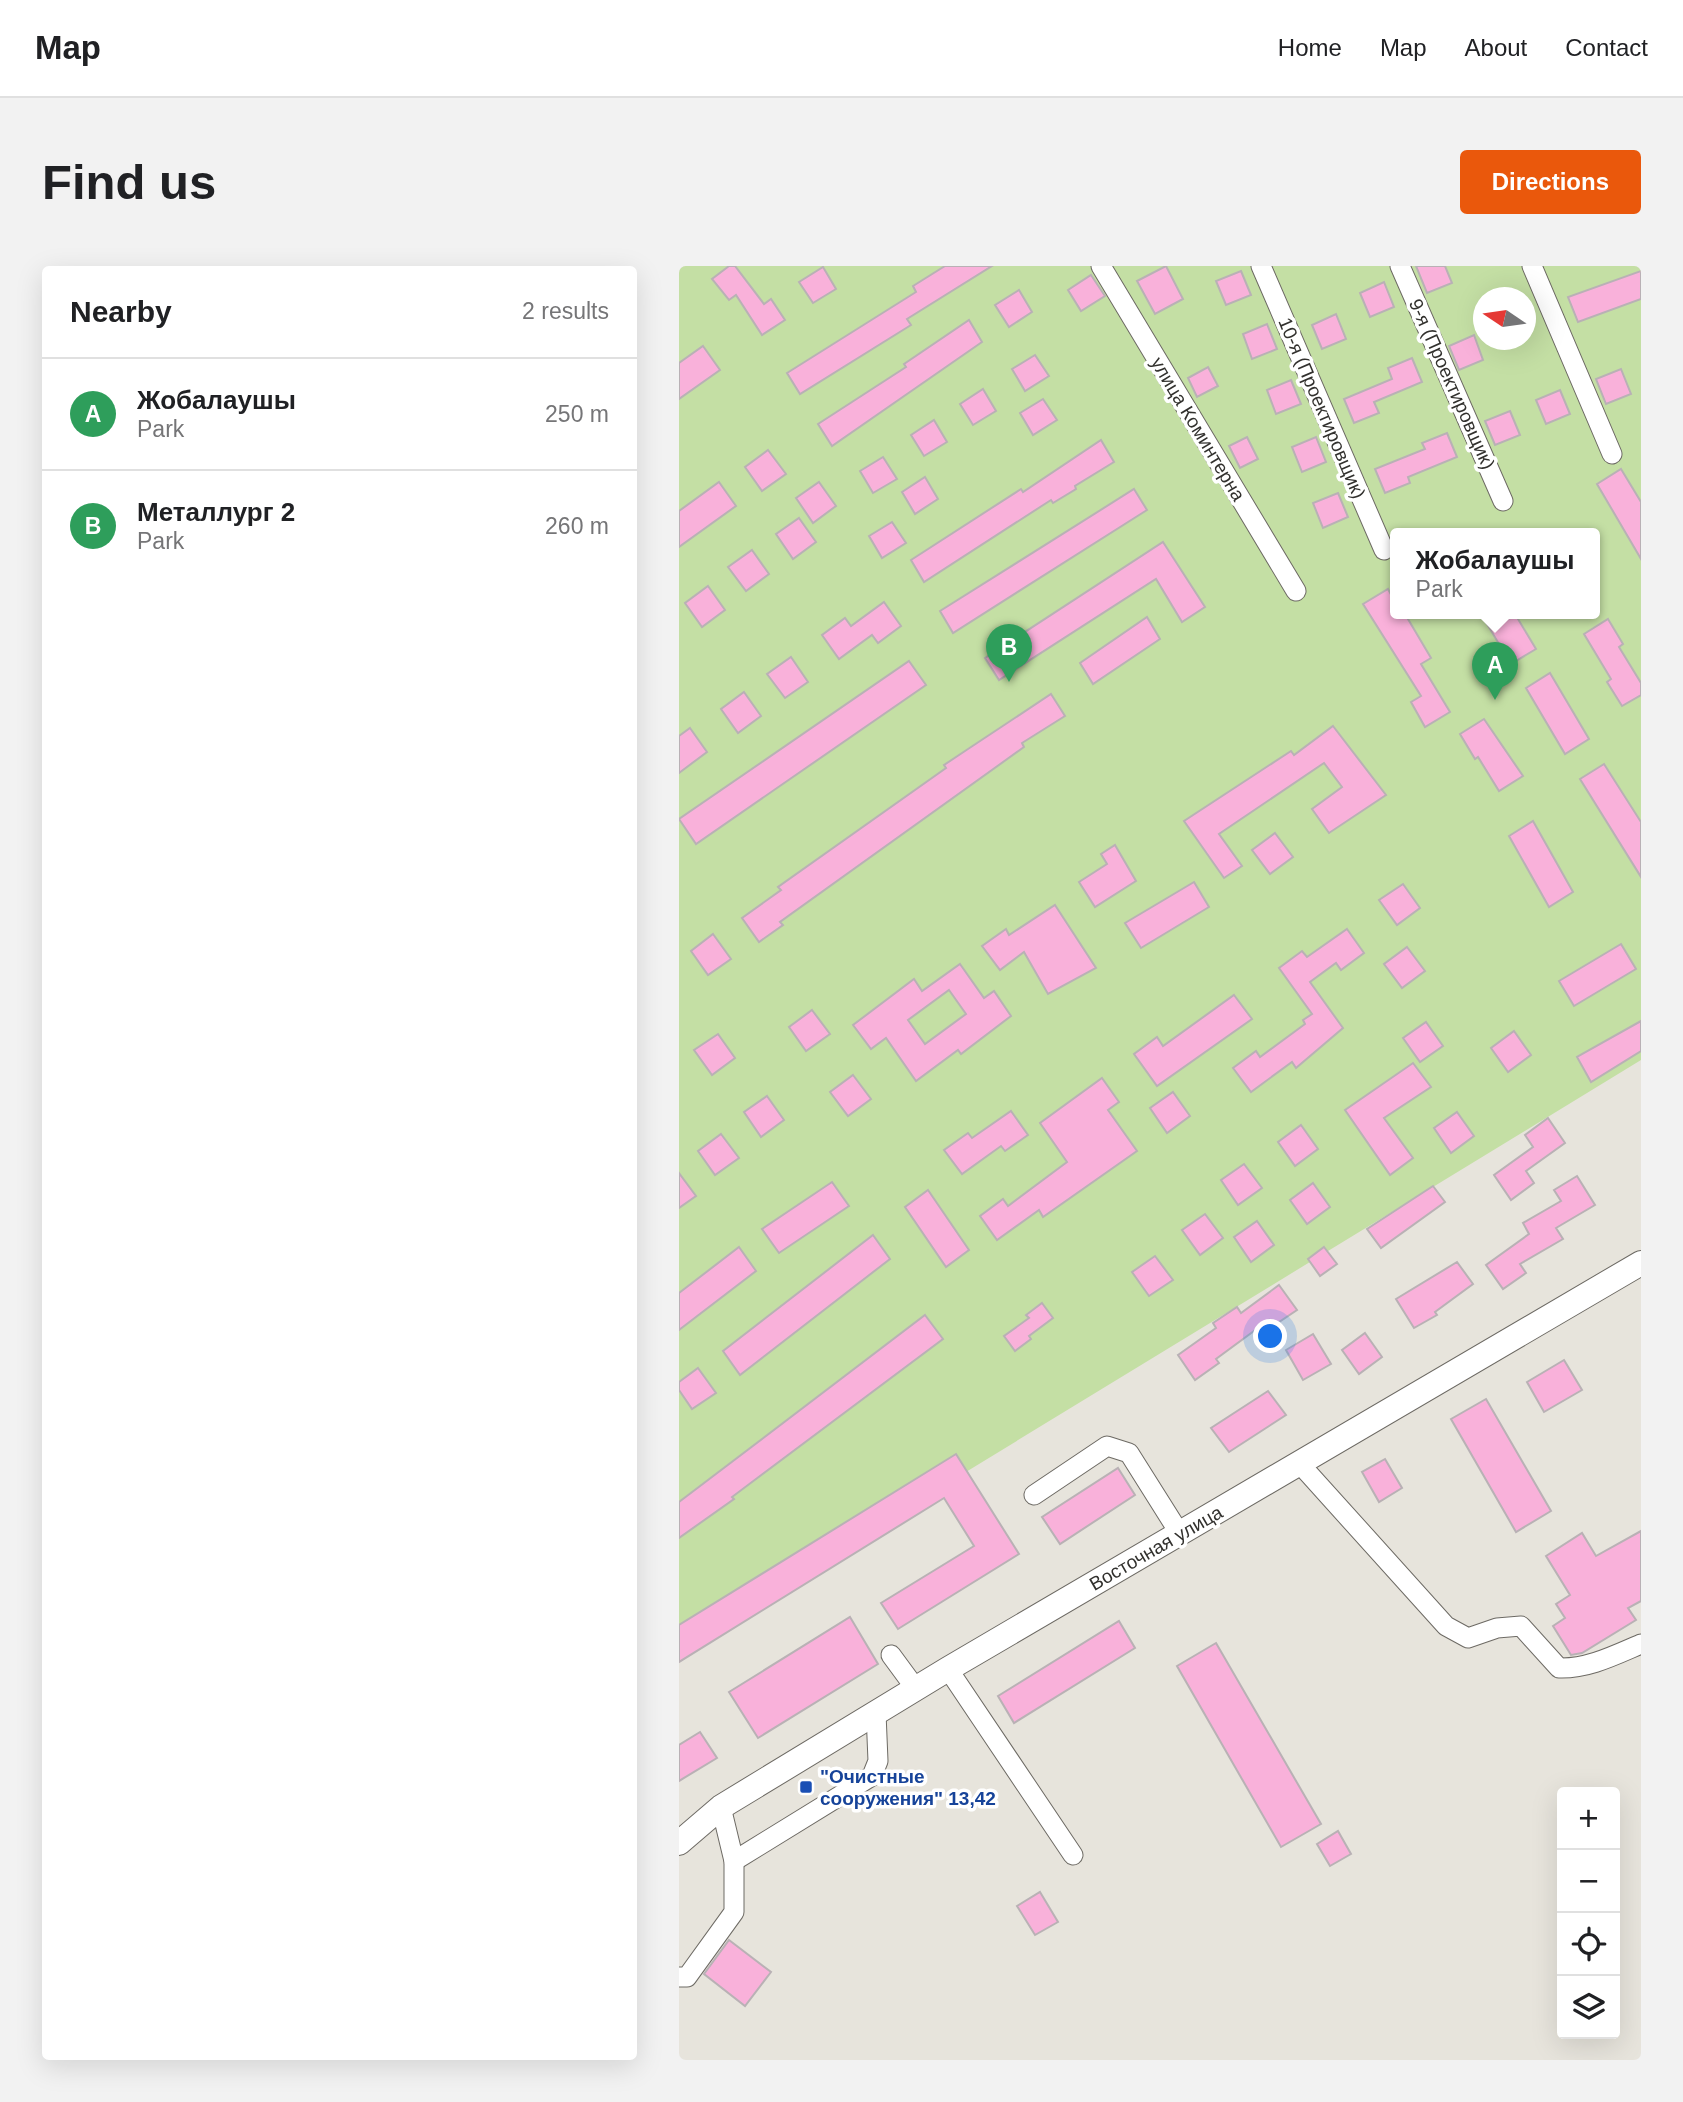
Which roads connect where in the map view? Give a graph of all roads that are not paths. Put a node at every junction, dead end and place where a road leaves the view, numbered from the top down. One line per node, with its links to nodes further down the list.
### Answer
1 (1101, 266): 8 (street, улица Коминтерна)
2 (1261, 266): 7 (street, 10-я (Проектировщик))
3 (1400, 266): 6 (street, 9-я (Проектировщик))
4 (1532, 266): 5 (street)
5 (1612, 454)
6 (1503, 501)
7 (1384, 550)
8 (1296, 591)
9 (1641, 1264): 10 (main road, Восточная улица)
10 (1300, 1464): 12 (main road, Восточная улица); 13 (street)
11 (1034, 1495): 12 (street)
12 (1180, 1534): 15 (main road, Восточная улица)
13 (1641, 1644)
14 (891, 1656): 16 (street)
15 (949, 1669): 16 (main road, Восточная улица); 20 (street)
16 (916, 1689): 17 (main road, Восточная улица)
17 (876, 1713): 18 (main road, Восточная улица); 21 (street)
18 (721, 1807): 19 (main road, Восточная улица); 21 (street)
19 (679, 1843)
20 (1073, 1855)
21 (734, 1861): 22 (street)
22 (679, 1977)

